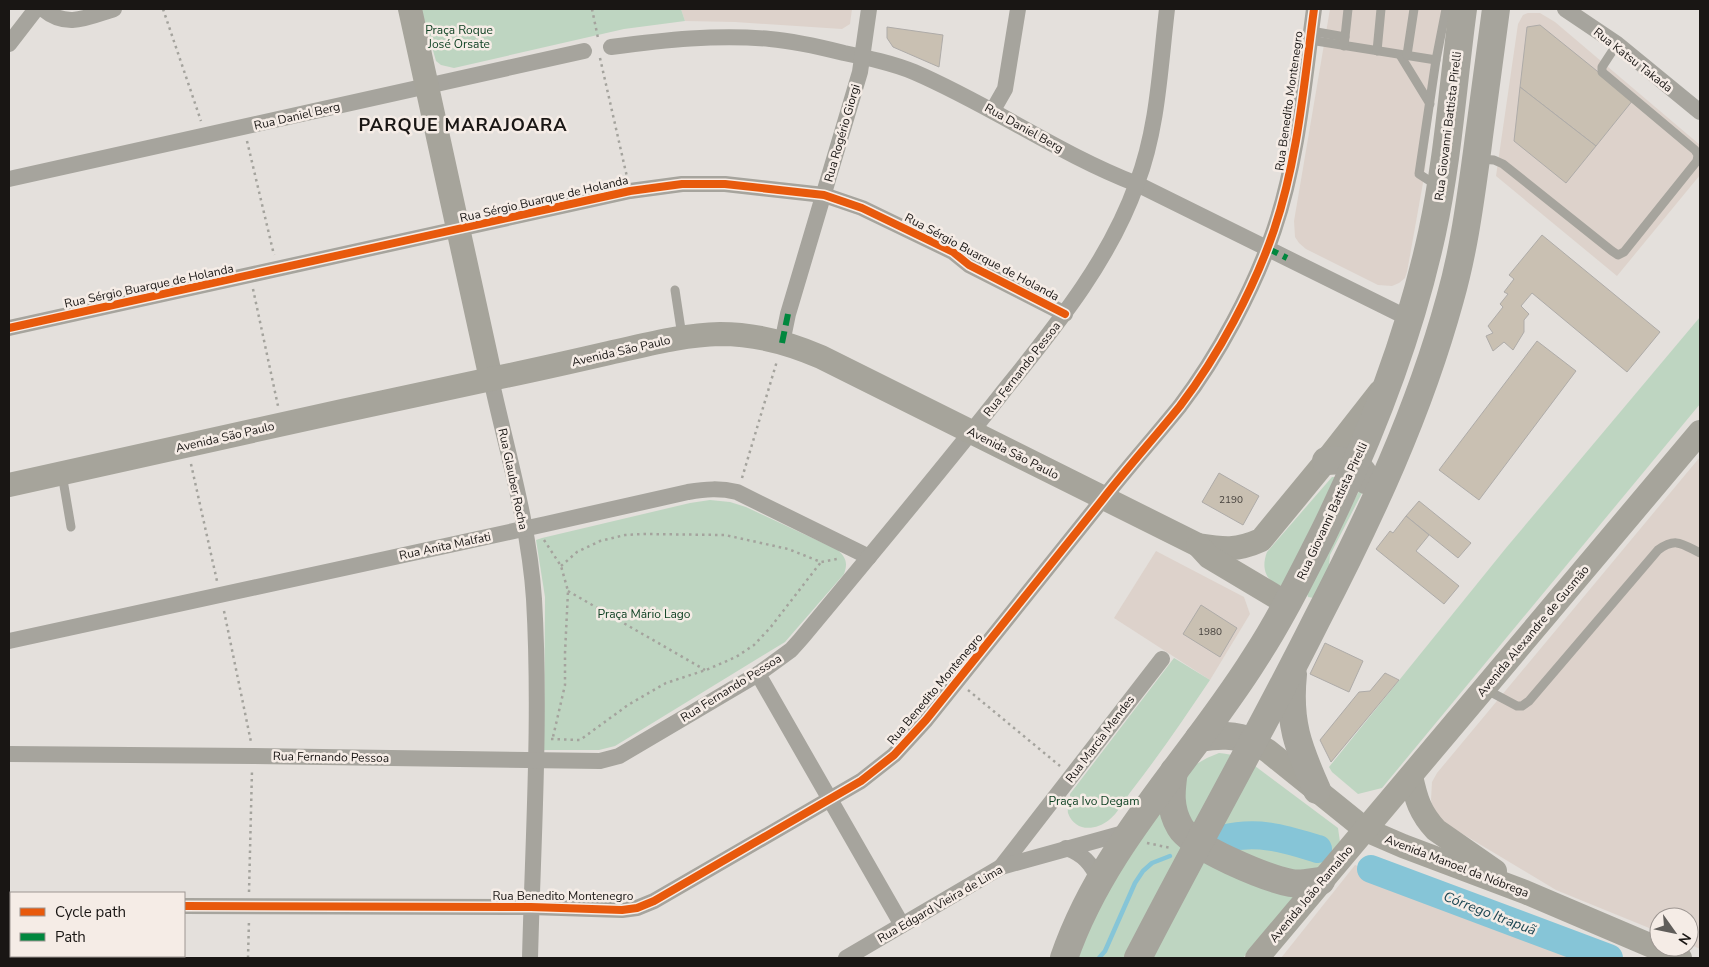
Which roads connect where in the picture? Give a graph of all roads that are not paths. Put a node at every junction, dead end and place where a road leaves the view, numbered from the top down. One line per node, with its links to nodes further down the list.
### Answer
1 (36, 9): 18 (street)
2 (43, 9): 3 (street)
3 (114, 9)
4 (410, 9): 26 (main road, Rua Glauber Rocha)
5 (869, 9): 24 (street, Rua Rogério Giorgi)
6 (1018, 9): 28 (street)
7 (1167, 9): 32 (street, Rua Fernando Pessoa)
8 (1314, 9): 16 (street, Rua Benedito Montenegro)
9 (1348, 9): 17 (lane)
10 (1381, 9): 22 (lane)
11 (1414, 9): 23 (lane)
12 (1446, 9): 25 (lane)
13 (1463, 9): 33 (highway, Rua Giovanni Battista Pirelli)
14 (1496, 9): 30 (highway)
15 (1565, 9): 19 (street, Rua Katsu Takada)
16 (1310, 36): 17 (lane); 36 (street, Rua Benedito Montenegro)
17 (1344, 41): 22 (lane)
18 (9, 44)
19 (1617, 44): 29 (street, Rua Katsu Takada); 30 (lane)
20 (604, 47): 24 (street, Rua Daniel Berg)
21 (584, 51): 26 (street, Rua Daniel Berg)
22 (1377, 51): 23 (lane)
23 (1404, 55): 25 (lane); 27 (lane)
24 (862, 57): 28 (street, Rua Daniel Berg); 34 (street, Rua Rogério Giorgi)
25 (1436, 60): 27 (lane)
26 (426, 86): 31 (street, Rua Daniel Berg); 35 (main road, Rua Glauber Rocha)
27 (1430, 104): 33 (lane)
28 (993, 110): 32 (street, Rua Daniel Berg)
29 (1700, 112)
30 (1476, 158): 57 (highway)
31 (9, 179)
32 (1137, 184): 36 (street, Rua Daniel Berg); 38 (street, Rua Fernando Pessoa)
33 (1442, 184): 39 (highway, Rua Giovanni Battista Pirelli)
34 (824, 195): 35 (street, Rua Sérgio Buarque de Holanda); 38 (street, Rua Sérgio Buarque de Holanda); 42 (street, Rua Rogério Giorgi)
35 (458, 230): 40 (street, Rua Sérgio Buarque de Holanda); 44 (main road, Rua Glauber Rocha)
36 (1267, 248): 39 (street, Rua Daniel Berg); 51 (street, Rua Benedito Montenegro)
37 (675, 290): 41 (lane)
38 (1065, 314): 45 (street, Rua Fernando Pessoa)
39 (1410, 319): 43 (highway, Rua Giovanni Battista Pirelli)
40 (9, 328)
41 (682, 337): 42 (main road, Avenida São Paulo); 44 (main road, Avenida São Paulo)
42 (782, 343): 45 (main road, Avenida São Paulo)
43 (1390, 378): 47 (main road); 48 (highway, Rua Giovanni Battista Pirelli)
44 (491, 379): 49 (main road, Avenida São Paulo); 53 (street, Rua Glauber Rocha)
45 (972, 432): 51 (main road, Avenida São Paulo); 58 (street, Rua Fernando Pessoa)
46 (1700, 432): 66 (main road, Avenida Alexandre de Gusmão)
47 (1326, 460): 48 (highway); 54 (main road)
48 (1356, 465): 57 (highway); 60 (highway, Rua Giovanni Battista Pirelli)
49 (62, 473): 50 (main road, Avenida São Paulo); 52 (lane)
50 (9, 485)
51 (1103, 498): 55 (main road, Avenida São Paulo); 74 (street, Rua Benedito Montenegro)
52 (71, 527)
53 (525, 528): 58 (street, Rua Anita Malfati); 62 (street, Rua Anita Malfati); 70 (street, Rua Glauber Rocha)
54 (1261, 540): 55 (main road, Avenida São Paulo); 59 (main road)
55 (1198, 545): 59 (main road, Avenida São Paulo)
56 (1700, 553): 66 (lane)
57 (1350, 555): 61 (highway)
58 (869, 557): 65 (street, Rua Fernando Pessoa)
59 (1256, 585): 60 (main road, Avenida São Paulo)
60 (1288, 604): 61 (highway); 67 (highway, Rua Giovanni Battista Pirelli)
61 (1325, 604): 64 (highway)
62 (9, 641)
63 (1162, 659): 79 (street, Rua Marcia Mendes)
64 (1293, 668): 68 (highway); 73 (highway)
65 (758, 674): 70 (street, Rua Fernando Pessoa); 74 (street)
66 (1485, 688): 72 (main road, Avenida Alexandre de Gusmão)
67 (1199, 738): 68 (highway); 71 (highway, Rua Giovanni Battista Pirelli)
68 (1253, 742): 73 (main road, Avenida Manoel da Nóbrega); 77 (highway)
69 (9, 754): 70 (street, Rua Fernando Pessoa)
70 (537, 760): 84 (street, Rua Glauber Rocha)
71 (1174, 771): 76 (highway, Rua Giovanni Battista Pirelli); 77 (highway)
72 (1411, 776): 75 (main road, Avenida Alexandre de Gusmão); 82 (main road)
73 (1317, 790): 75 (main road, Avenida Manoel da Nóbrega)
74 (830, 799): 84 (street, Rua Benedito Montenegro); 85 (street)
75 (1366, 830): 81 (main road, Avenida João Ramalho); 82 (main road, Avenida Manoel da Nóbrega)
76 (1129, 834): 78 (street, Rua Edgard Vieira de Lima); 80 (highway, Rua Giovanni Battista Pirelli)
77 (1192, 840): 81 (highway); 89 (highway)
78 (1066, 848): 79 (street, Rua Edgard Vieira de Lima); 80 (street)
79 (1001, 867): 85 (street, Rua Edgard Vieira de Lima)
80 (1099, 880): 88 (highway, Rua Giovanni Battista Pirelli)
81 (1321, 881): 90 (main road, Avenida João Ramalho)
82 (1525, 892): 91 (main road, Avenida Manoel da Nóbrega)
83 (185, 906): 84 (street, Rua Benedito Montenegro)
84 (531, 907): 86 (street, Rua Glauber Rocha)
85 (902, 925): 87 (street, Rua Edgard Vieira de Lima)
86 (530, 958)
87 (846, 958)
88 (1064, 958)
89 (1138, 958)
90 (1257, 958)
91 (1680, 958)

